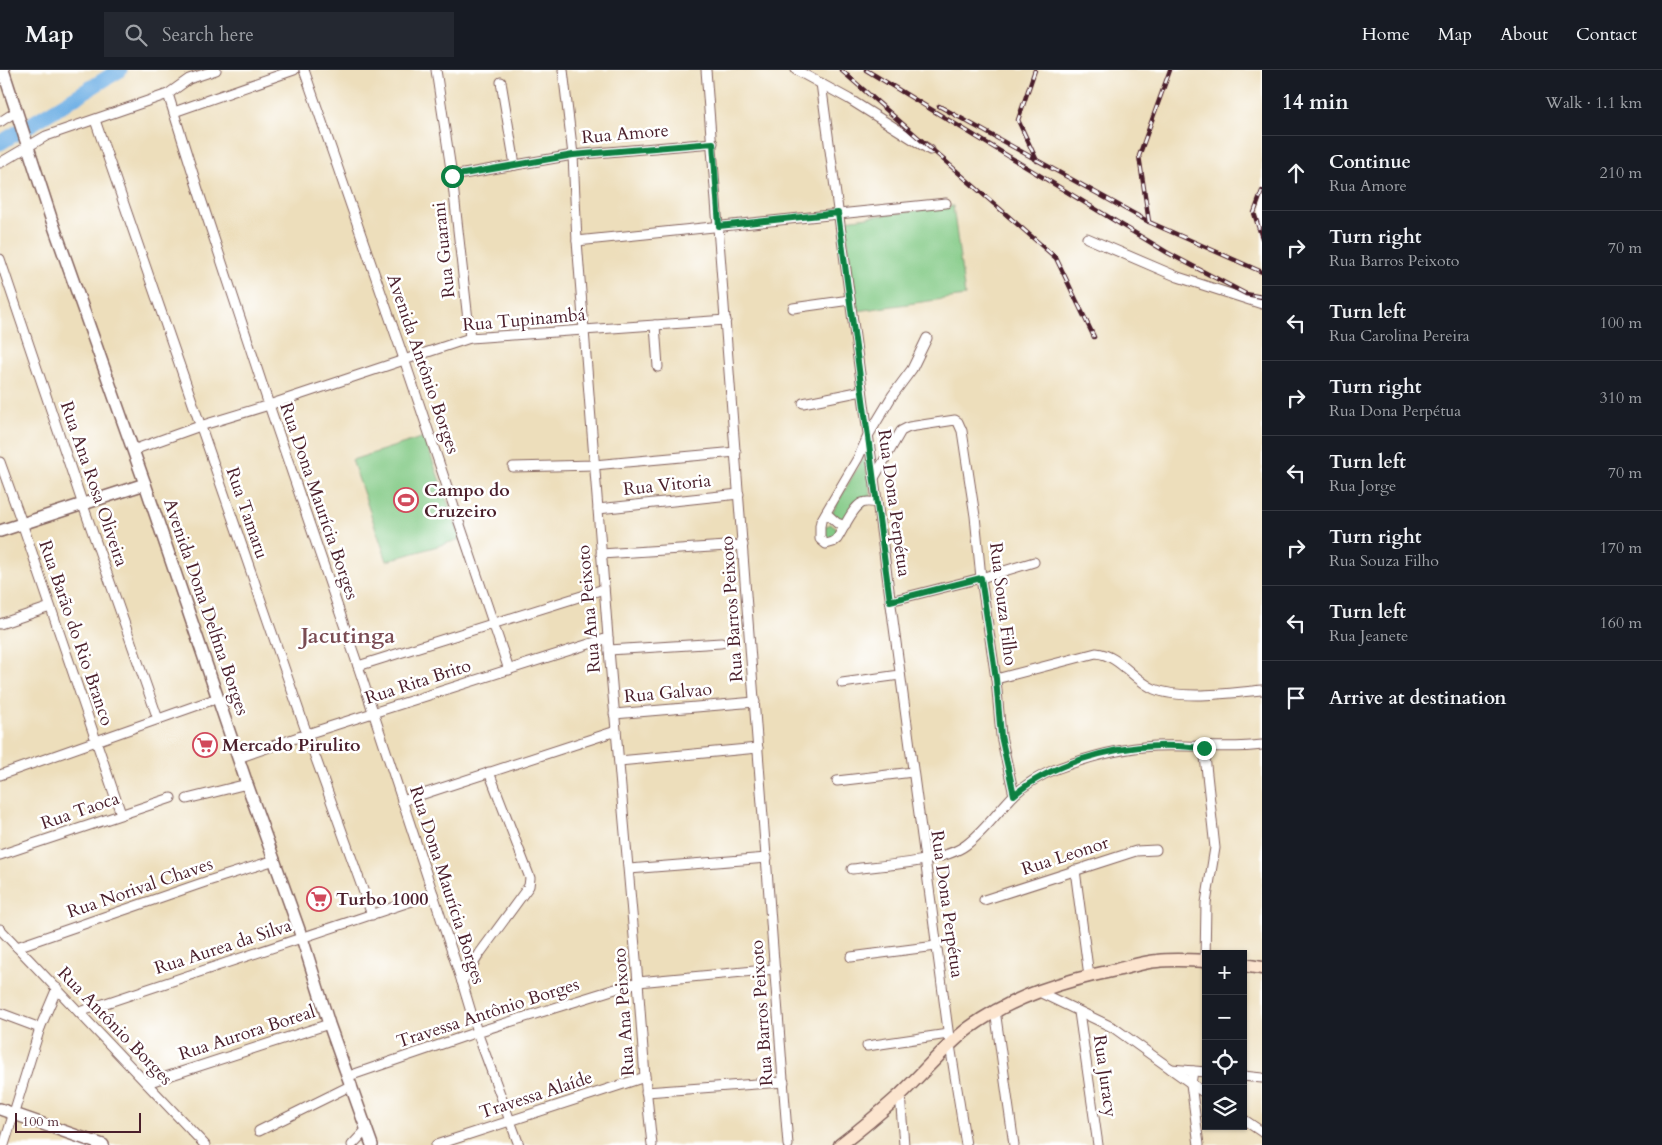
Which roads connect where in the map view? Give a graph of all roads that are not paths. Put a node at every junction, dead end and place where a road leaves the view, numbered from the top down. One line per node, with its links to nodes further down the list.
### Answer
1 (3, 70): 13 (street, Avenida Dona Delfina Borges)
2 (216, 70): 11 (street)
3 (294, 70): 12 (street)
4 (304, 70): 37 (street, Avenida Antônio Borges)
5 (436, 70): 22 (street, Rua Guarani)
6 (563, 70): 19 (street, Rua Ana Peixoto)
7 (706, 70): 17 (street, Rua Barros Peixoto)
8 (796, 70): 10 (street)
9 (501, 82): 21 (street)
10 (821, 83): 18 (street); 24 (street, Rua Dona Perpétua)
11 (168, 94): 12 (street, Rua Dona Maurícia Borges); 14 (street)
12 (174, 112): 41 (street, Rua Dona Maurícia Borges)
13 (18, 115): 15 (street); 16 (street, Avenida Dona Delfina Borges)
14 (95, 120): 16 (street); 42 (street, Rua Tamaru)
15 (0, 122)
16 (28, 142): 20 (street); 44 (street, Avenida Dona Delfina Borges)
17 (713, 143): 19 (street, Rua Amore); 25 (street, Rua Barros Peixoto)
18 (930, 150)
19 (573, 155): 21 (street, Rua Amore); 27 (street, Rua Ana Peixoto)
20 (0, 163)
21 (516, 164): 22 (street, Rua Amore)
22 (452, 176): 35 (street, Rua Guarani)
23 (946, 202): 24 (street)
24 (838, 213): 25 (street); 29 (street, Rua Dona Perpétua)
25 (719, 226): 27 (street); 32 (street, Rua Barros Peixoto)
26 (1087, 238): 30 (street)
27 (577, 241): 34 (street, Rua Ana Peixoto)
28 (0, 259): 53 (street, Rua Ana Rosa Oliveira)
29 (850, 300): 31 (street); 39 (street, Rua Dona Perpétua)
30 (1262, 304)
31 (793, 308)
32 (726, 320): 33 (street, Rua Tupinambá); 45 (street, Rua Barros Peixoto)
33 (655, 325): 34 (street, Rua Tupinambá); 38 (street)
34 (584, 330): 35 (street, Rua Tupinambá); 47 (street, Rua Ana Peixoto)
35 (470, 338): 37 (street, Rua Tupinambá)
36 (927, 338): 43 (street)
37 (404, 359): 41 (street, Rua Tupinambá); 67 (street, Avenida Antônio Borges)
38 (658, 367)
39 (862, 391): 40 (street); 43 (street, Rua Dona Perpétua)
40 (803, 403)
41 (269, 405): 42 (street, Rua Tupinambá); 71 (street, Rua Dona Maurícia Borges)
42 (200, 426): 44 (street, Rua Tupinambá); 83 (street, Rua Tamaru)
43 (868, 436): 49 (street, Rua Dona Perpétua); 55 (street)
44 (133, 450): 50 (street, Avenida Dona Delfina Borges)
45 (736, 452): 47 (street); 51 (street, Rua Barros Peixoto)
46 (0, 462): 56 (street, Rua Barão do Rio Branco)
47 (594, 465): 48 (street); 54 (street, Rua Ana Peixoto)
48 (513, 468)
49 (874, 478): 52 (street, Rua Dona Perpétua); 62 (street, Rua Souza Filho)
50 (145, 484): 53 (street); 77 (street, Avenida Dona Delfina Borges)
51 (739, 494): 54 (street, Rua Vitoria); 59 (street, Rua Barros Peixoto)
52 (877, 503): 57 (street); 64 (street, Rua Dona Perpétua)
53 (83, 504): 56 (street); 81 (street, Rua Ana Rosa Oliveira)
54 (598, 509): 60 (street, Rua Ana Peixoto)
55 (826, 513): 57 (street); 57 (street)
56 (22, 524): 58 (street); 65 (street, Rua Barão do Rio Branco)
57 (845, 526)
58 (0, 531)
59 (743, 545): 60 (street); 78 (street, Rua Barros Peixoto)
60 (601, 554): 63 (street, Rua Ana Peixoto)
61 (1034, 562): 62 (street)
62 (981, 578): 64 (street); 74 (street, Rua Souza Filho)
63 (604, 589): 67 (street); 68 (street, Rua Ana Peixoto)
64 (890, 601): 73 (street, Rua Dona Perpétua)
65 (50, 607): 66 (street); 84 (street, Rua Barão do Rio Branco)
66 (0, 624)
67 (493, 624): 71 (street); 72 (street, Avenida Antônio Borges)
68 (608, 638): 70 (street, Rua Ana Peixoto); 72 (street, Rua Rita Brito)
69 (721, 642): 70 (street)
70 (608, 650): 80 (street, Rua Ana Peixoto)
71 (358, 666): 79 (street, Rua Dona Maurícia Borges)
72 (509, 670): 79 (street, Rua Rita Brito)
73 (900, 675): 75 (street); 93 (street, Rua Dona Perpétua)
74 (996, 679): 76 (street); 97 (street, Rua Souza Filho)
75 (842, 683)
76 (1262, 690)
77 (218, 698): 81 (street); 90 (street, Avenida Dona Delfina Borges)
78 (755, 702): 80 (street, Rua Galvao); 87 (street, Rua Barros Peixoto)
79 (373, 714): 83 (street, Rua Rita Brito); 100 (street, Rua Dona Maurícia Borges)
80 (614, 714): 82 (street, Rua Ana Peixoto)
81 (158, 719): 84 (street)
82 (616, 731): 91 (street, Rua Ana Peixoto); 92 (street)
83 (306, 734): 90 (street, Rua Rita Brito); 112 (street, Rua Tamaru)
84 (96, 740): 94 (street); 101 (street, Rua Barão do Rio Branco)
85 (1262, 745): 86 (street)
86 (1245, 747): 88 (street); 89 (street)
87 (758, 748): 91 (street); 104 (street, Rua Barros Peixoto)
88 (1204, 748): 97 (street); 117 (street)
89 (1262, 752)
90 (238, 758): 96 (street, Avenida Dona Delfina Borges)
91 (619, 762): 107 (street, Rua Ana Peixoto)
92 (489, 772): 100 (street); 124 (street)
93 (913, 772): 95 (street); 105 (street, Rua Dona Perpétua)
94 (0, 774)
95 (837, 781)
96 (247, 784): 99 (street); 106 (street, Avenida Dona Delfina Borges)
97 (1014, 795): 105 (street)
98 (172, 798): 101 (street, Rua Taoca)
99 (187, 799)
100 (402, 801): 110 (street, Rua Dona Maurícia Borges)
101 (120, 814): 103 (street, Rua Taoca)
102 (1156, 850): 109 (street, Rua Leonor)
103 (0, 855)
104 (767, 858): 107 (street); 122 (street, Rua Barros Peixoto)
105 (925, 859): 108 (street); 115 (street, Rua Dona Perpétua)
106 (275, 860): 114 (street, Avenida Dona Delfina Borges); 116 (street, Rua Norival Chaves)
107 (629, 869): 125 (street, Rua Ana Peixoto)
108 (852, 869)
109 (1075, 870): 111 (street, Rua Leonor); 123 (street)
110 (433, 894): 112 (street, Rua Aurea da Silva); 124 (street, Rua Dona Maurícia Borges)
111 (984, 900)
112 (372, 915): 114 (street, Rua Aurea da Silva)
113 (0, 929): 116 (street, Rua Antônio Borges)
114 (302, 938): 129 (street, Rua Aurea da Silva); 132 (street, Avenida Dona Delfina Borges)
115 (936, 946): 118 (street); 135 (street, Rua Dona Perpétua)
116 (17, 947): 126 (street, Rua Antônio Borges)
117 (1205, 950)
118 (851, 958)
119 (1202, 961): 123 (main road)
120 (1247, 966): 121 (main road)
121 (1262, 968)
122 (775, 969): 125 (street, Travessa Antônio Borges); 144 (street, Rua Barros Peixoto)
123 (1089, 976): 127 (main road)
124 (462, 982): 134 (street, Rua Dona Maurícia Borges)
125 (638, 982): 134 (street, Travessa Antônio Borges); 141 (street, Rua Ana Peixoto)
126 (57, 988): 129 (street, Rua Antônio Borges); 133 (street)
127 (1037, 991): 128 (main road); 130 (street)
128 (995, 1010): 135 (main road); 169 (street)
129 (79, 1012): 145 (street, Rua Antônio Borges)
130 (1079, 1012): 137 (street); 170 (street, Rua Juracy)
131 (0, 1013): 133 (street)
132 (329, 1024): 143 (street, Avenida Dona Delfina Borges); 145 (street, Rua Aurora Boreal)
133 (40, 1028): 151 (street)
134 (477, 1032): 143 (street, Travessa Antônio Borges); 152 (street, Rua Dona Maurícia Borges)
135 (949, 1040): 136 (street); 149 (main road); 168 (street, Rua Dona Perpétua)
136 (868, 1046)
137 (1168, 1068): 138 (street); 146 (street)
138 (1193, 1071): 139 (street); 146 (street)
139 (1202, 1072)
140 (1247, 1076): 142 (street)
141 (645, 1077): 148 (street, Rua Ana Peixoto); 152 (street, Travessa Alaíde)
142 (1262, 1078)
143 (350, 1081): 154 (street, Avenida Dona Delfina Borges); 155 (street)
144 (784, 1082): 148 (street); 165 (street, Rua Barros Peixoto)
145 (147, 1083): 159 (street, Rua Antônio Borges)
146 (1191, 1084): 147 (street); 171 (street)
147 (1202, 1091)
148 (646, 1092): 164 (street, Rua Ana Peixoto)
149 (900, 1094): 166 (main road); 167 (street)
150 (0, 1109): 151 (street)
151 (12, 1114): 157 (street); 158 (street)
152 (510, 1120): 162 (street, Travessa Alaíde); 163 (street, Rua Dona Maurícia Borges)
153 (1247, 1122): 156 (street)
154 (367, 1129): 160 (street); 161 (street, Avenida Dona Delfina Borges)
155 (259, 1131)
156 (1262, 1132)
157 (4, 1145)
158 (103, 1145)
159 (205, 1145)
160 (352, 1145)
161 (372, 1145)
162 (436, 1145)
163 (519, 1145)
164 (652, 1145)
165 (788, 1145)
166 (840, 1145)
167 (904, 1145)
168 (966, 1145)
169 (1014, 1145)
170 (1098, 1145)
171 (1199, 1145)

